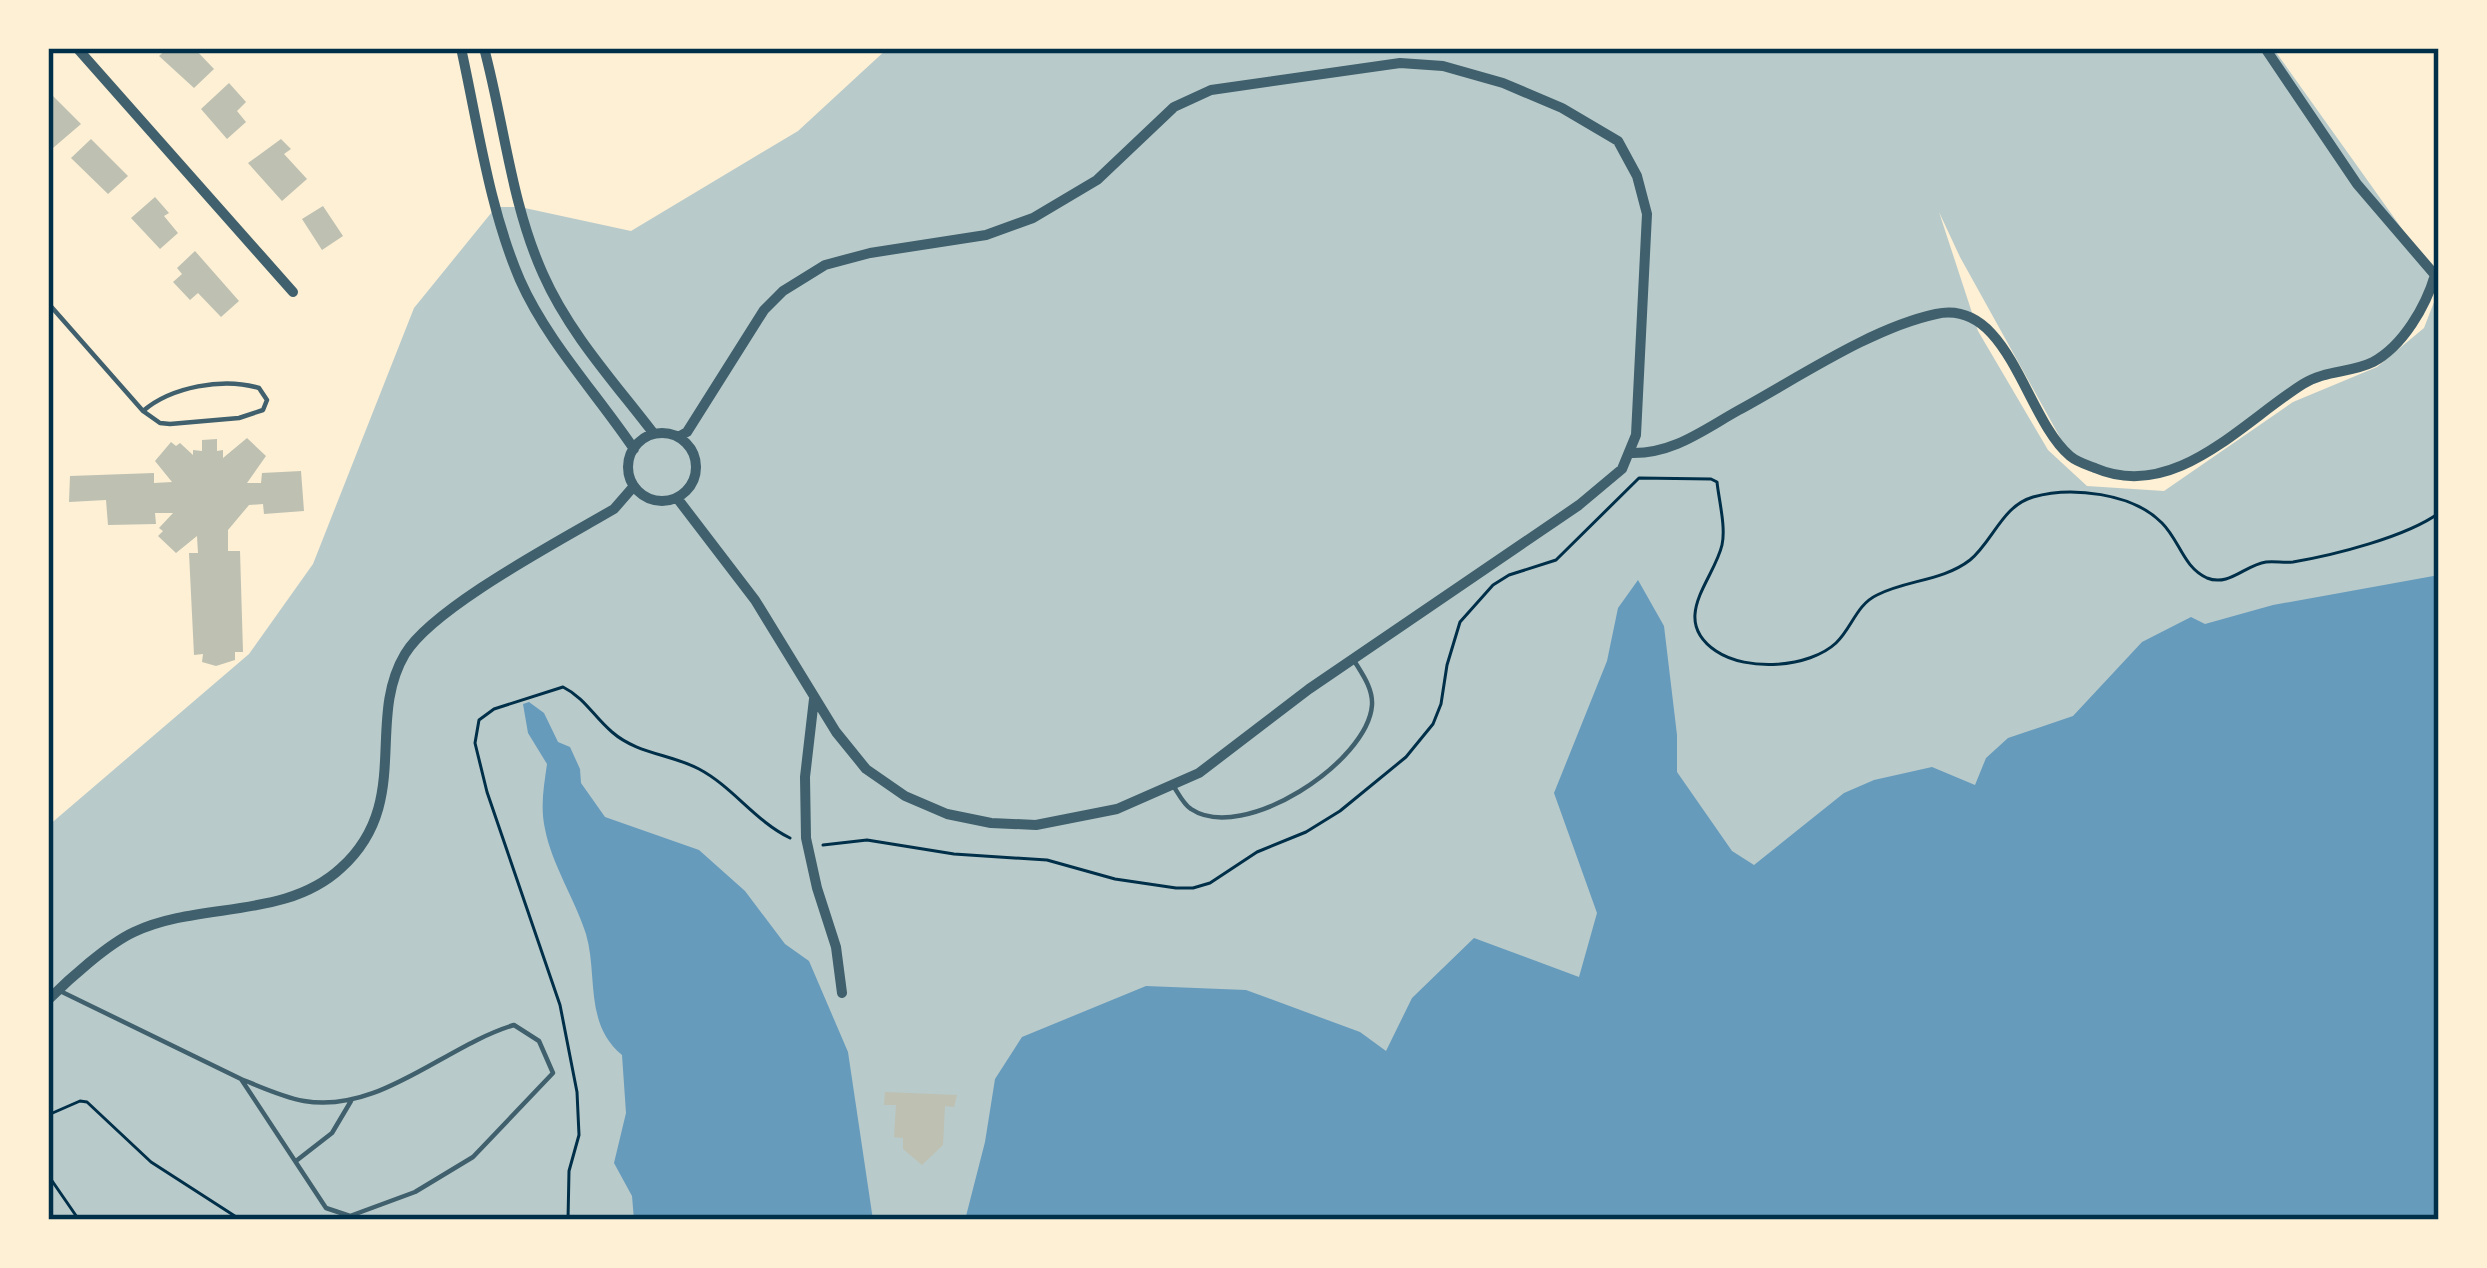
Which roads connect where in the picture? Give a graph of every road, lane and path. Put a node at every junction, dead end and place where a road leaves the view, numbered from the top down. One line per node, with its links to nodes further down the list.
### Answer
1 (77, 48): 6 (street)
2 (461, 48): 11 (street)
3 (484, 48): 9 (street)
4 (2264, 48): 5 (street)
5 (2437, 277): 12 (street)
6 (292, 292)
7 (48, 303): 8 (lane)
8 (143, 411): 8 (lane)
9 (654, 434): 10 (street); 11 (street)
10 (678, 437): 12 (street); 14 (street)
11 (634, 449): 13 (street)
12 (1631, 453): 16 (street)
13 (634, 486): 14 (street); 20 (street)
14 (677, 498): 17 (street)
15 (2439, 513): 19 (path)
16 (1353, 658): 18 (street); 18 (lane)
17 (815, 696): 18 (street); 19 (street)
18 (1174, 787)
19 (807, 843): 21 (street); 30 (path)
20 (58, 990): 22 (street); 23 (lane)
21 (842, 994)
22 (48, 1000)
23 (241, 1079): 24 (lane); 26 (lane)
24 (351, 1102): 26 (lane); 26 (lane)
25 (48, 1115): 29 (path)
26 (296, 1161)
27 (48, 1175): 28 (path)
28 (79, 1220)
29 (241, 1220)
30 (568, 1220)

